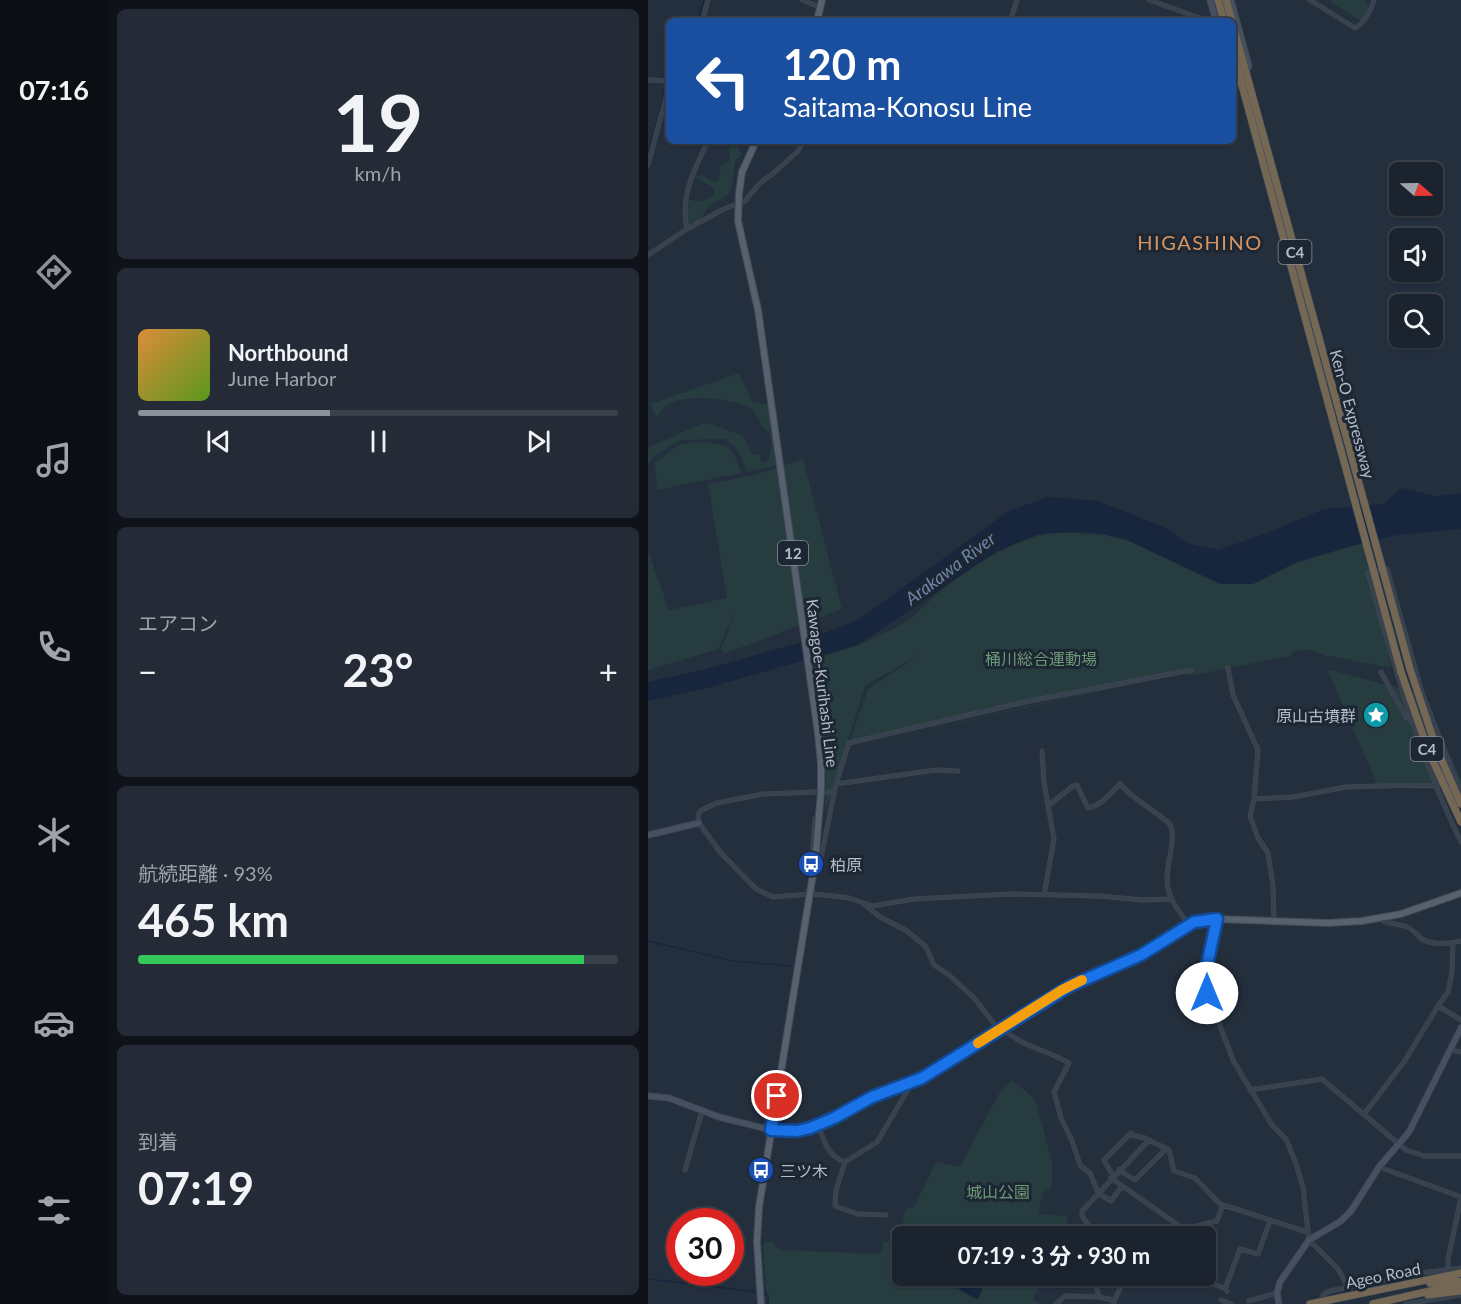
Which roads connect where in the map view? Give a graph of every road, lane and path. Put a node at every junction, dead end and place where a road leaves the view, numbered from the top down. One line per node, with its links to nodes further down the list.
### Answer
1 (708, 0): 12 (street)
2 (802, 0): 11 (street)
3 (1017, 0): 13 (street)
4 (1149, 0): 14 (street)
5 (1210, 0): 15 (street)
6 (1218, 0): 16 (highway)
7 (1226, 0): 17 (highway, Ken-O Expressway / C4)
8 (1231, 0): 19 (street)
9 (1310, 0): 10 (street)
10 (1374, 0)
11 (821, 4)
12 (703, 18)
13 (1011, 18)
14 (1204, 18)
15 (1213, 18)
16 (1223, 18)
17 (1231, 18)
18 (1236, 18): 22 (street)
19 (1236, 18)
20 (1236, 38): 49 (highway, Ken-O Expressway / C4, bridge)
21 (1236, 63): 52 (highway, Ken-O Expressway / C4, bridge)
22 (1236, 66)
23 (648, 80): 24 (street)
24 (666, 83)
25 (666, 96): 29 (street)
26 (707, 144): 31 (street)
27 (755, 144): 30 (main road, Kawagoe-Kurihashi Line / 12)
28 (802, 144): 30 (street)
29 (648, 165)
30 (738, 202): 31 (street); 56 (main road, Kawagoe-Kurihashi Line / 12)
31 (687, 229): 32 (street)
32 (648, 255)
33 (1405, 630): 34 (street); 34 (street); 43 (street)
34 (1386, 637): 38 (street)
35 (1228, 668): 48 (street)
36 (1191, 670): 41 (street)
37 (1382, 672): 38 (street)
38 (1411, 720): 42 (street)
39 (1042, 751): 50 (street)
40 (958, 771): 41 (street)
41 (836, 784): 46 (street)
42 (1435, 784): 43 (street); 48 (street); 55 (street)
43 (1456, 784): 47 (street)
44 (817, 792): 53 (street)
45 (825, 792): 46 (street)
46 (834, 792): 56 (street)
47 (1461, 793)
48 (1254, 799): 64 (street)
49 (1461, 804)
50 (1049, 805): 59 (street); 60 (street)
51 (815, 819): 56 (street)
52 (1461, 822)
53 (699, 823): 54 (street); 58 (street)
54 (648, 835)
55 (1461, 842)
56 (815, 862): 58 (main road, Kawagoe-Kurihashi Line / 12)
57 (1461, 893): 63 (main road)
58 (809, 894): 61 (street); 80 (main road, Kawagoe-Kurihashi Line / 12)
59 (1044, 895): 60 (street); 61 (street)
60 (1172, 899): 65 (street)
61 (863, 903): 71 (street)
62 (1217, 919): 64 (main road); 65 (main road); 75 (street)
63 (1378, 919): 64 (main road); 67 (street)
64 (1274, 920)
65 (1189, 925): 71 (main road)
66 (1461, 941): 67 (street)
67 (1453, 943): 68 (street)
68 (1438, 1006): 69 (street); 78 (street)
69 (1461, 1020)
70 (1461, 1028): 72 (street)
71 (1000, 1029): 74 (main road); 91 (street)
72 (1451, 1050): 73 (street); 82 (street)
73 (1461, 1052)
74 (913, 1082): 79 (main road); 85 (street)
75 (1250, 1090): 78 (street); 99 (street)
76 (648, 1096): 77 (street)
77 (702, 1111): 80 (street); 87 (street)
78 (1364, 1114): 82 (street)
79 (818, 1125): 80 (main road); 85 (street)
80 (771, 1130): 118 (main road, Kawagoe-Kurihashi Line / 12)
81 (1149, 1140): 83 (street); 88 (street); 89 (street)
82 (1398, 1144): 84 (street); 86 (street)
83 (1166, 1149): 88 (street); 93 (street)
84 (1461, 1156)
85 (845, 1162): 94 (street)
86 (1379, 1167): 92 (street); 100 (street)
87 (685, 1170)
88 (1119, 1170): 89 (street)
89 (1112, 1177): 90 (street); 91 (street)
90 (1122, 1186): 91 (street); 97 (street)
91 (1098, 1193): 96 (street)
92 (1461, 1197): 102 (street)
93 (1223, 1205): 95 (street); 98 (street)
94 (886, 1215)
95 (1270, 1221): 99 (street); 107 (street)
96 (1089, 1226)
97 (1176, 1226)
98 (1197, 1226)
99 (1307, 1232): 100 (street)
100 (1309, 1240): 108 (street); 110 (street)
101 (1461, 1268): 102 (street)
102 (1448, 1270): 108 (street)
103 (1461, 1273): 109 (highway, Ageo Road)
104 (1461, 1282): 109 (highway); 123 (highway)
105 (1096, 1286): 112 (street)
106 (1121, 1286): 115 (street)
107 (1216, 1286)
108 (1348, 1287): 117 (street)
109 (1374, 1290): 117 (highway, Ageo Road)
110 (1277, 1293): 116 (street); 121 (street)
111 (1461, 1293): 123 (highway, Ageo Road); 124 (street)
112 (1099, 1297): 115 (street); 119 (street)
113 (1221, 1300): 120 (street)
114 (1250, 1301): 116 (street)
115 (1113, 1302)
116 (1256, 1302)
117 (1319, 1302): 122 (highway, Ageo Road)
118 (761, 1304)
119 (1056, 1304)
120 (1231, 1304)
121 (1279, 1304)
122 (1310, 1304)
123 (1375, 1304)
124 (1406, 1304)

